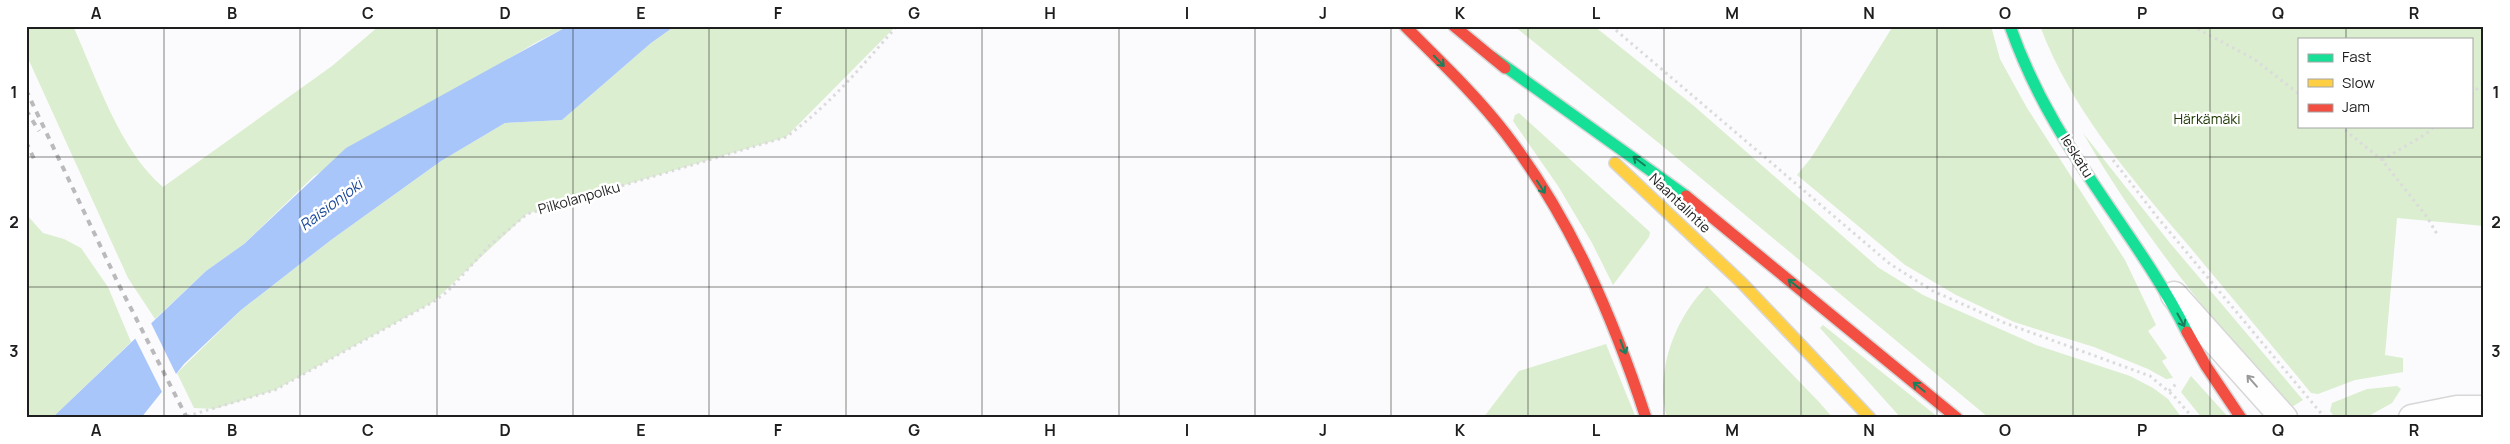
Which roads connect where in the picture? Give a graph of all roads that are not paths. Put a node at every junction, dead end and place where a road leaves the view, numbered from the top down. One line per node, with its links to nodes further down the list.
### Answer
1 (1406, 26): 9 (main road, one-way to 9)
2 (1454, 26): 4 (main road)
3 (2010, 26): 7 (main road, Ieskatu)
4 (1492, 56): 5 (main road); 11 (main road, one-way to 4)
5 (1593, 144)
6 (1608, 157): 10 (main road, Naantalintie)
7 (2157, 277): 12 (main road, Ieskatu, one-way to 12); 13 (street, Ieskatu, one-way to 7)
8 (2484, 409): 14 (street)
9 (1646, 418)
10 (1870, 418)
11 (1957, 418)
12 (2242, 418)
13 (2284, 418)
14 (2412, 418)

